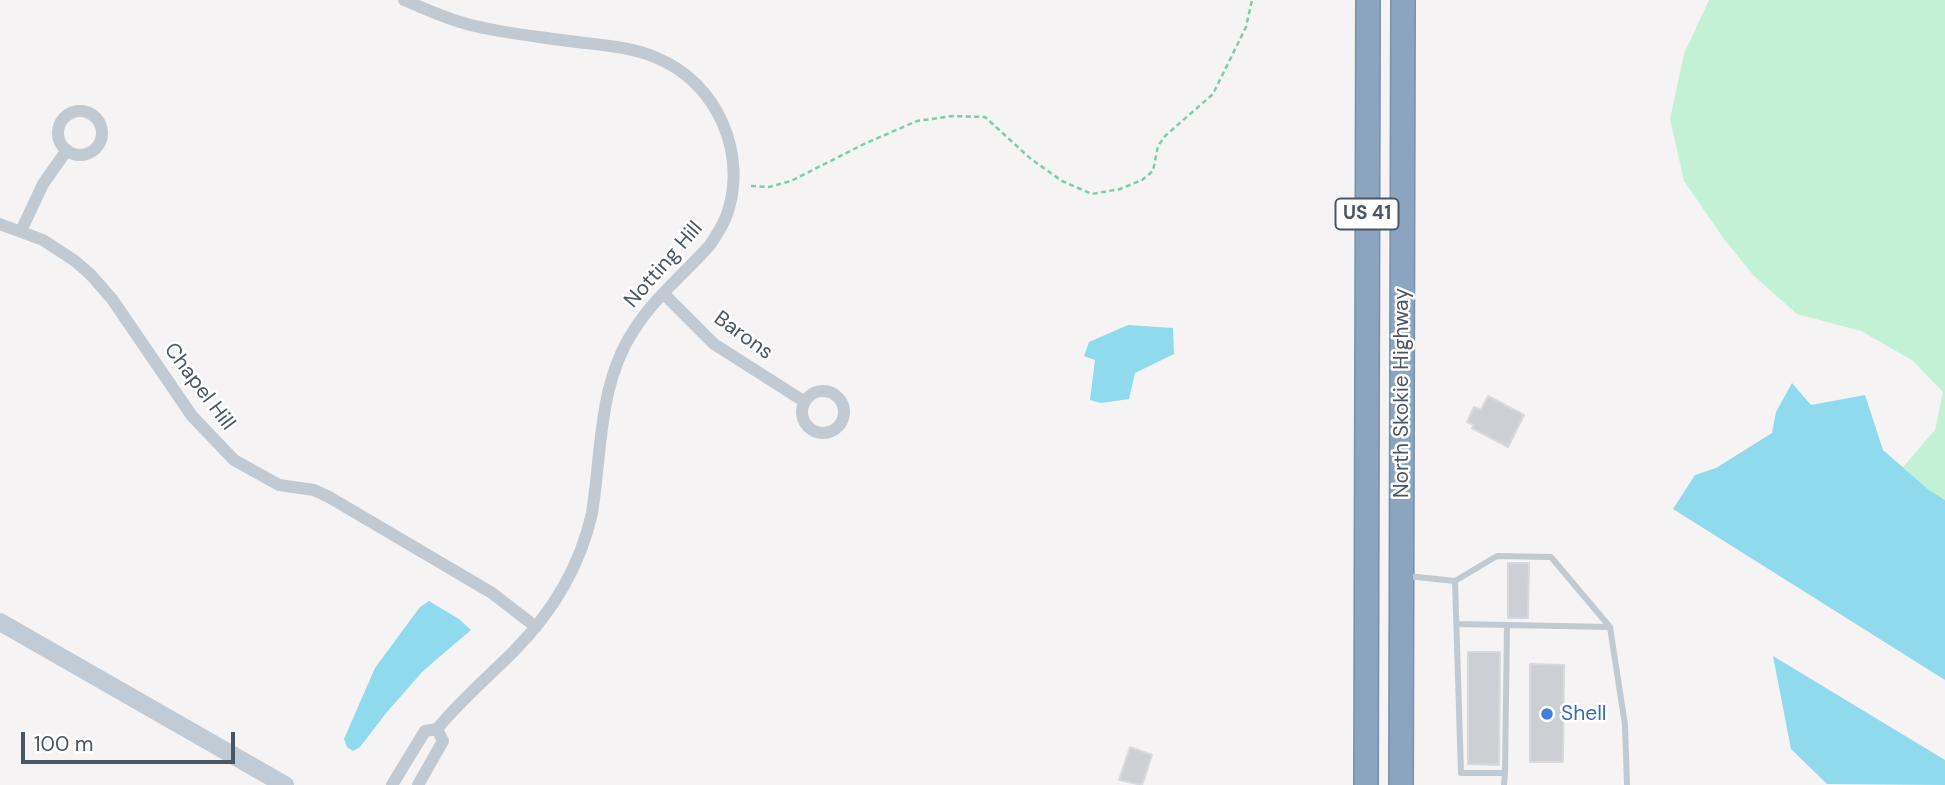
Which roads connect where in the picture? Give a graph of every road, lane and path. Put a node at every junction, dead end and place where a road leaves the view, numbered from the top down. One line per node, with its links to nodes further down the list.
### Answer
1 (404, 0): 9 (street, Notting Hill)
2 (1252, 0): 6 (path)
3 (1368, 0): 23 (highway, North Skokie Highway / US 41)
4 (1403, 0): 11 (highway, North Skokie Highway / US 41)
5 (67, 150): 8 (street)
6 (751, 186)
7 (0, 224): 8 (street, Chapel Hill)
8 (21, 231): 16 (street, Chapel Hill)
9 (664, 294): 10 (street, Barons); 16 (street, Notting Hill)
10 (805, 402)
11 (1401, 576): 12 (lane); 24 (highway, North Skokie Highway / US 41)
12 (1455, 581): 14 (lane); 17 (lane)
13 (0, 622): 20 (main road)
14 (1457, 624): 15 (lane); 19 (lane)
15 (1507, 625): 17 (lane); 19 (lane)
16 (536, 627): 18 (street, Notting Hill)
17 (1610, 627): 26 (lane)
18 (437, 729): 21 (street, Notting Hill); 22 (street)
19 (1505, 773): 25 (lane)
20 (285, 785)
21 (392, 785)
22 (418, 785)
23 (1366, 785)
24 (1401, 785)
25 (1504, 785)
26 (1627, 785)

